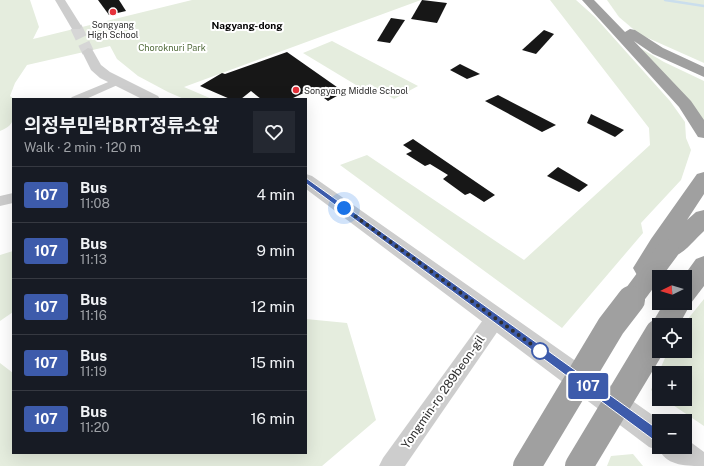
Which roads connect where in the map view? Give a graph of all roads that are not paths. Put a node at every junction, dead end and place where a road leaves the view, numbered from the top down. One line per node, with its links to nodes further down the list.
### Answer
1 (60, 0): 5 (street)
2 (588, 0): 4 (highway)
3 (599, 0): 4 (highway)
4 (608, 16): 7 (highway); 8 (highway); 9 (highway); 13 (highway)
5 (76, 27)
6 (88, 52): 10 (street)
7 (704, 65)
8 (704, 73)
9 (704, 78)
10 (118, 81): 11 (street); 12 (street)
11 (78, 98)
12 (150, 98)
13 (704, 132)
14 (704, 179): 19 (highway)
15 (307, 181): 22 (street)
16 (12, 198): 17 (street)
17 (0, 201)
18 (704, 218): 19 (highway)
19 (664, 248): 27 (highway, bridge)
20 (703, 267): 21 (highway)
21 (692, 284)
22 (495, 319): 24 (street); 26 (street, Yongmin-ro 289beon-gil)
23 (652, 345): 28 (highway, bridge)
24 (652, 432)
25 (683, 454): 29 (street)
26 (391, 466)
27 (527, 466)
28 (579, 466)
29 (699, 466)

